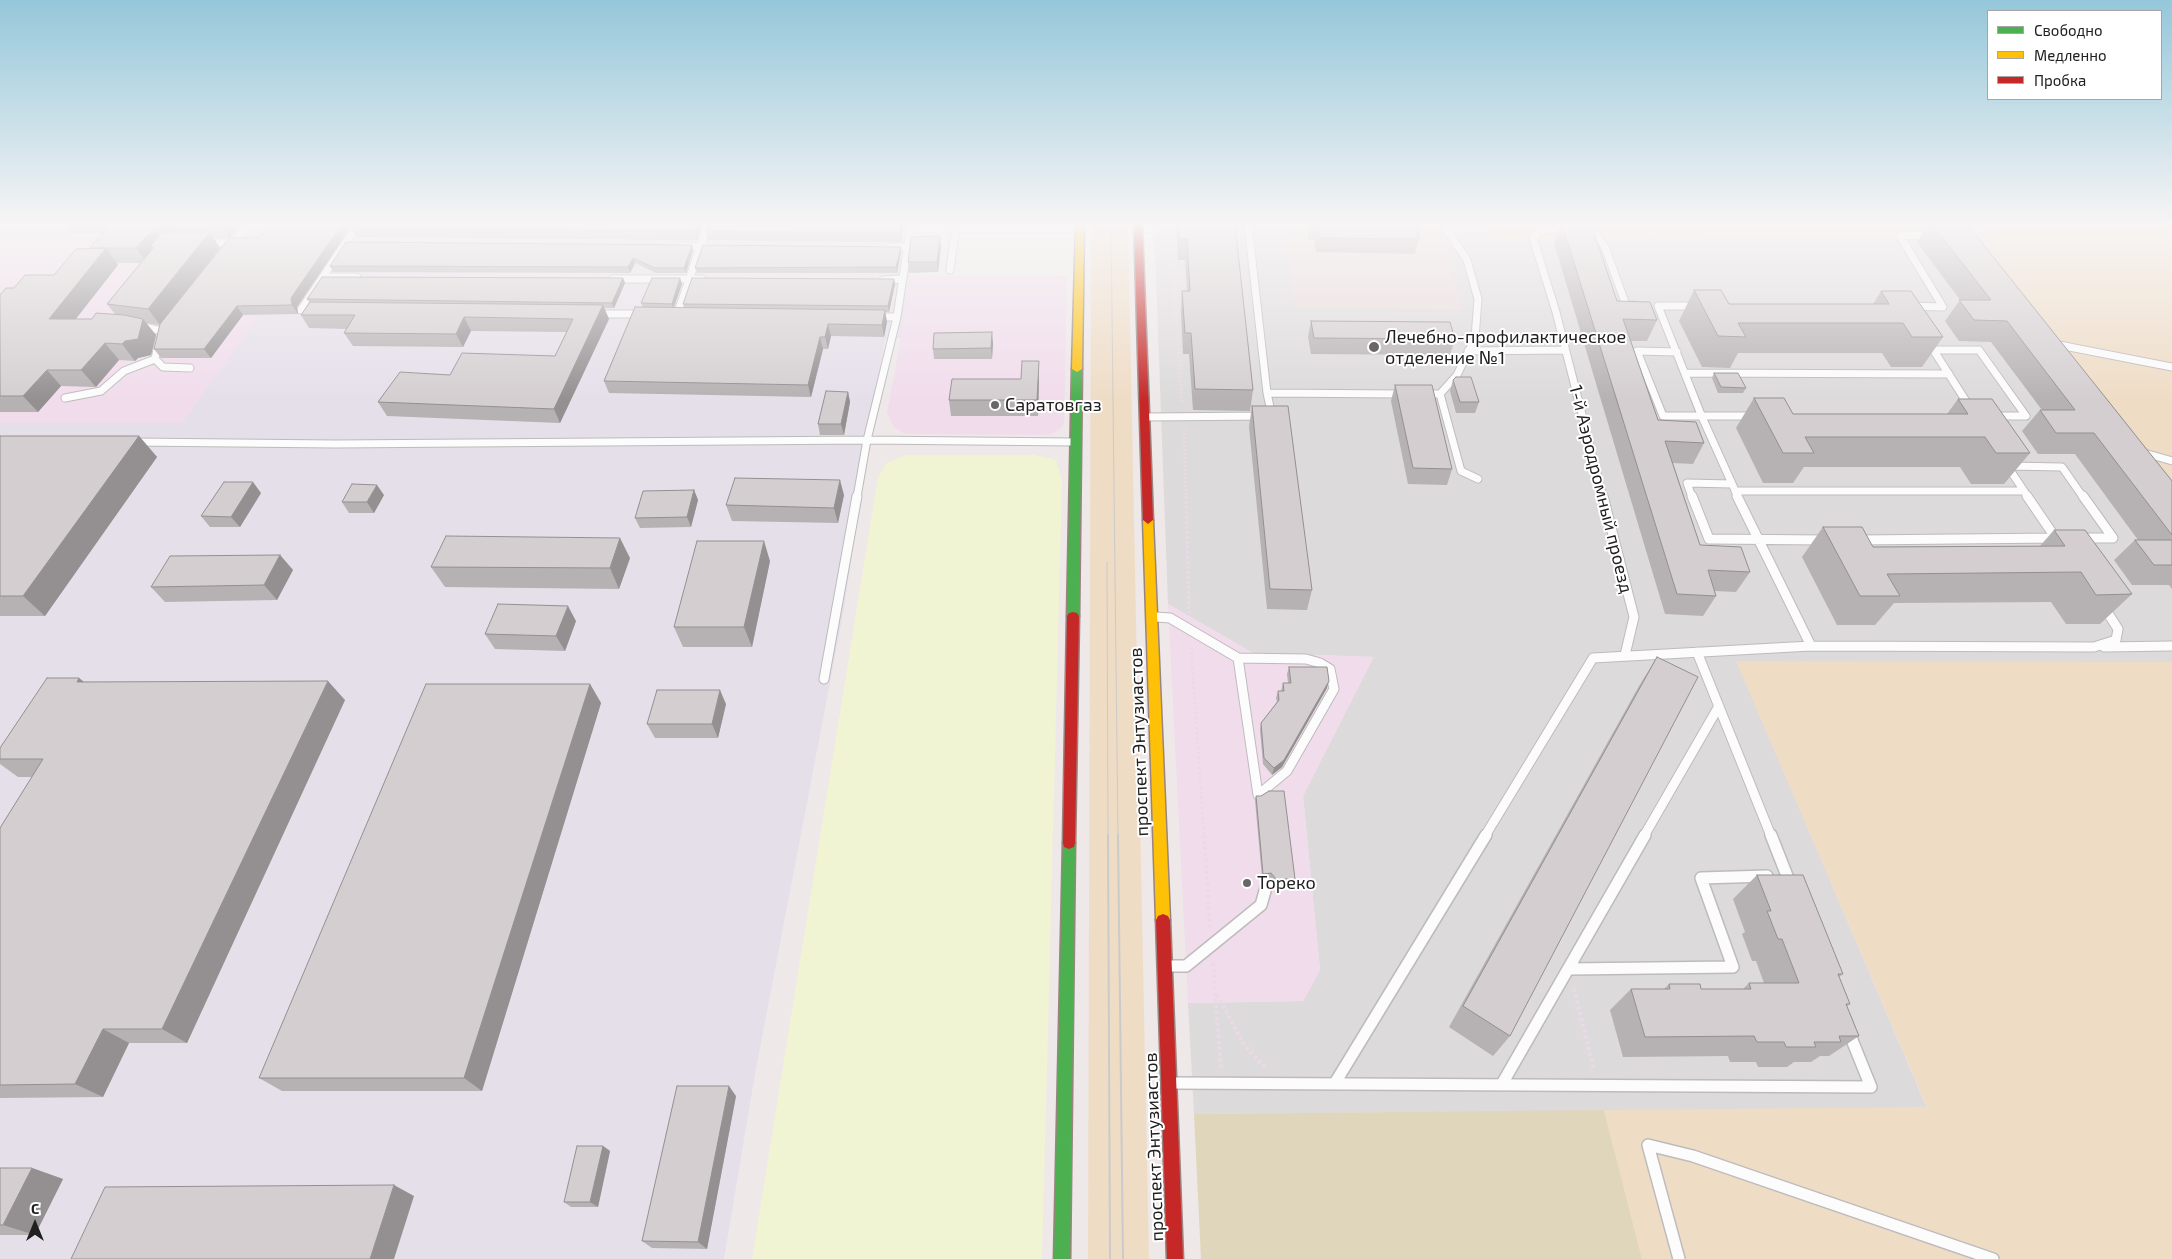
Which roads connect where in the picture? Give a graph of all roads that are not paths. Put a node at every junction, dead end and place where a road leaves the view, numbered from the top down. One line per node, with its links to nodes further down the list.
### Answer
1 (319, 283): 14 (lane)
2 (688, 283): 18 (lane)
3 (902, 283): 21 (lane)
4 (1079, 283): 46 (main road)
5 (1140, 283): 42 (main road, проспект Энтузиастов)
6 (1255, 283): 36 (lane)
7 (1473, 283): 28 (lane)
8 (1546, 283): 26 (lane, 1-й Аэродромный проезд)
9 (1618, 283): 11 (lane, 1-й Аэродромный проезд)
10 (1929, 283): 13 (lane)
11 (1642, 306)
12 (1708, 306): 29 (lane)
13 (1896, 306)
14 (321, 310)
15 (588, 314): 16 (lane)
16 (648, 314)
17 (667, 314): 18 (lane)
18 (677, 315): 19 (lane)
19 (687, 315)
20 (867, 317): 21 (lane)
21 (897, 317): 44 (lane)
22 (167, 324): 24 (lane)
23 (129, 325): 24 (lane)
24 (162, 332): 31 (lane)
25 (1925, 336): 27 (lane)
26 (1565, 350): 28 (lane); 65 (lane, 1-й Аэродромный проезд)
27 (1934, 350): 35 (lane); 41 (lane)
28 (1468, 351): 37 (lane)
29 (1676, 352): 34 (lane); 43 (lane)
30 (2059, 355): 32 (lane)
31 (155, 359): 33 (lane); 38 (lane)
32 (2172, 367)
33 (190, 368)
34 (1685, 373): 35 (lane); 43 (lane)
35 (1949, 374): 40 (lane)
36 (1267, 393): 37 (lane); 42 (lane)
37 (1440, 394): 49 (lane)
38 (65, 398)
39 (1761, 416): 43 (lane)
40 (1966, 416)
41 (1984, 416)
42 (1144, 417): 60 (main road, проспект Энтузиастов)
43 (1702, 417): 50 (lane)
44 (867, 440): 45 (lane); 46 (lane); 67 (lane)
45 (128, 442)
46 (1077, 442): 78 (main road)
47 (2172, 461): 48 (lane)
48 (2145, 463)
49 (1478, 479)
50 (1734, 488): 51 (lane); 57 (lane); 57 (lane)
51 (2024, 491): 52 (lane); 54 (lane)
52 (2055, 538): 53 (lane); 56 (lane); 58 (lane)
53 (2065, 538)
54 (2074, 538)
55 (1837, 540): 57 (lane)
56 (1847, 540)
57 (1758, 541): 61 (lane)
58 (2066, 553)
59 (2098, 599): 63 (lane)
60 (1152, 617): 66 (lane); 72 (main road, проспект Энтузиастов)
61 (1811, 646): 63 (lane); 64 (lane)
62 (2172, 646): 63 (lane)
63 (2094, 647)
64 (1698, 652): 65 (lane); 68 (lane)
65 (1625, 655): 76 (lane)
66 (1238, 658): 66 (lane)
67 (824, 679)
68 (1719, 706): 69 (lane); 73 (lane)
69 (1787, 876): 71 (lane); 73 (lane)
70 (1267, 884): 72 (lane)
71 (1794, 894)
72 (1164, 966): 75 (main road, проспект Энтузиастов)
73 (1568, 969): 77 (lane)
74 (1845, 1022): 77 (lane)
75 (1169, 1082): 76 (lane); 79 (main road, проспект Энтузиастов)
76 (1335, 1083): 77 (lane)
77 (1502, 1084)
78 (1062, 1259)
79 (1175, 1259)
80 (1679, 1259): 81 (lane)
81 (1992, 1259)

